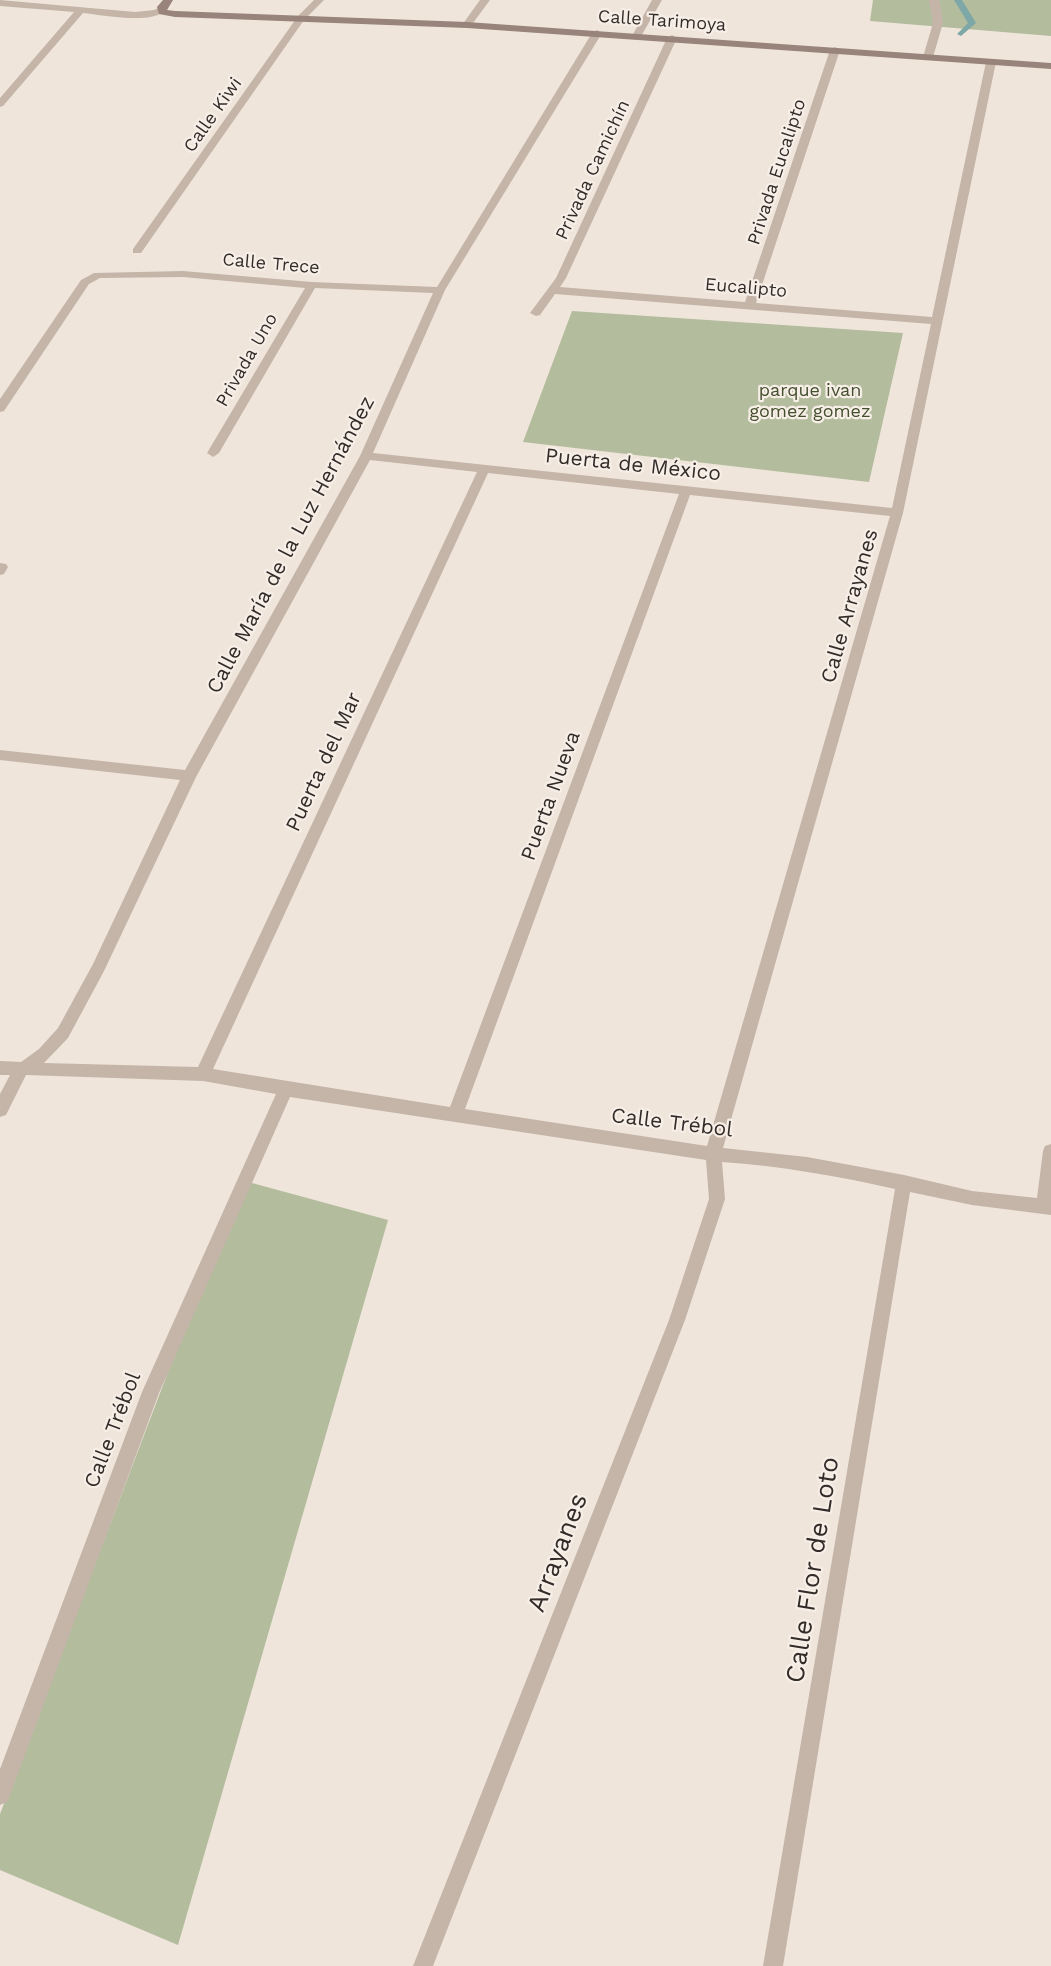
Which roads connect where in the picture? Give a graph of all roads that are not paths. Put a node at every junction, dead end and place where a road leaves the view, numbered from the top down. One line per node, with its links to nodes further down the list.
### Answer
1 (168, 0): 8 (street)
2 (319, 0): 9 (street, Calle Kiwi)
3 (485, 0): 10 (street)
4 (657, 0): 12 (street)
5 (934, 0): 15 (street)
6 (0, 3): 7 (street)
7 (81, 10): 8 (street); 18 (street)
8 (162, 11): 9 (street, Calle Tarimoya)
9 (301, 18): 10 (street, Calle Tarimoya); 19 (street, Calle Kiwi)
10 (467, 25): 11 (street, Calle Tarimoya)
11 (597, 33): 12 (street, Calle Tarimoya); 21 (street, Calle María de la Luz Hernández)
12 (637, 36): 13 (street, Calle Tarimoya)
13 (672, 38): 14 (street, Calle Tarimoya); 22 (street, Privada Camichín)
14 (835, 50): 15 (street, Calle Tarimoya); 23 (street, Privada Eucalipto)
15 (928, 57): 16 (street, Calle Tarimoya)
16 (991, 62): 17 (street, Calle Tarimoya); 25 (street, Calle Arrayanes)
17 (1051, 66)
18 (0, 104)
19 (137, 251)
20 (312, 285): 21 (street, Calle Trece); 26 (street, Calle Trece); 27 (street, Privada Uno)
21 (440, 290): 28 (street, Calle María de la Luz Hernández)
22 (552, 290): 23 (street, Eucalipto); 24 (street, Privada Camichín)
23 (750, 305): 25 (street, Eucalipto)
24 (536, 313)
25 (937, 321): 31 (street, Calle Arrayanes)
26 (0, 408)
27 (213, 453)
28 (366, 456): 29 (street, Puerta de México); 33 (street, Calle María de la Luz Hernández)
29 (484, 469): 30 (street, Puerta de México); 36 (street, Puerta del Mar)
30 (686, 490): 31 (street, Puerta de México); 39 (street, Puerta Nueva)
31 (897, 513): 41 (street, Calle Arrayanes)
32 (0, 755): 33 (street)
33 (189, 776): 35 (street, Calle María de la Luz Hernández)
34 (0, 1068): 35 (street, Calle Trébol)
35 (20, 1071): 36 (street, Calle Trébol); 38 (street)
36 (203, 1074): 37 (street, Calle Trébol)
37 (286, 1089): 39 (street, Calle Trébol); 44 (street, Calle Trébol)
38 (0, 1110)
39 (455, 1115): 41 (street, Calle Trébol)
40 (1051, 1151): 43 (street)
41 (713, 1154): 42 (street, Calle Trébol); 45 (street, Arrayanes)
42 (904, 1182): 43 (street, Calle Trébol); 46 (street, Calle Flor de Loto)
43 (1048, 1208)
44 (0, 1795)
45 (423, 1966)
46 (773, 1966)

